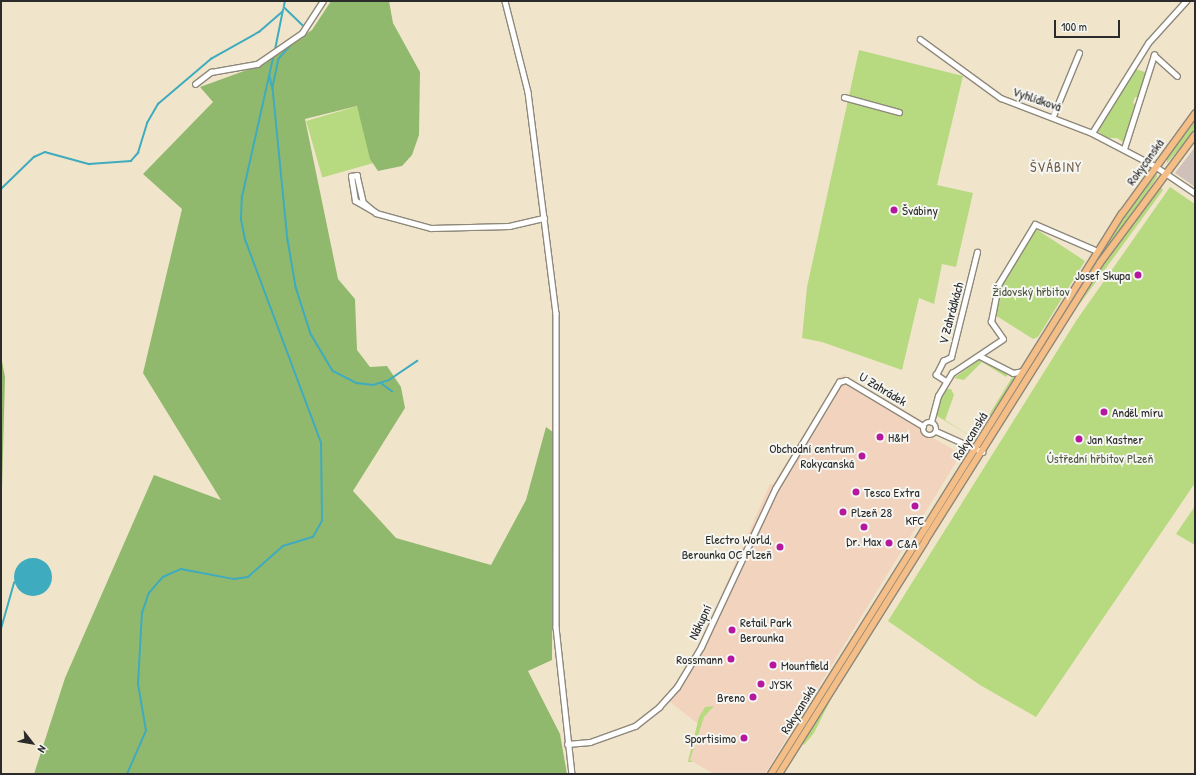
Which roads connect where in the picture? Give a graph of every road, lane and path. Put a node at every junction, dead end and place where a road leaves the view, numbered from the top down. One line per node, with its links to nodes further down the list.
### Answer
1 (322, 1): 7 (street)
2 (505, 1): 19 (street)
3 (1186, 1): 12 (street)
4 (920, 39): 11 (street, Vyhlídková)
5 (1079, 53): 11 (street)
6 (1177, 76): 14 (street)
7 (195, 84)
8 (844, 97): 9 (street)
9 (899, 112)
10 (1195, 114): 15 (main road, Rokycanská)
11 (1053, 116): 12 (street, Vyhlídková)
12 (1092, 132): 14 (street, Vyhlídková)
13 (1195, 135): 16 (main road, Rokycanská)
14 (1124, 149): 15 (street, Vyhlídková)
15 (1155, 166): 16 (street, Vyhlídková); 23 (main road, Rokycanská)
16 (1166, 173): 17 (street, Vyhlídková); 30 (main road, Rokycanská)
17 (1195, 193)
18 (376, 213): 18 (street); 19 (street)
19 (544, 218): 33 (street)
20 (1094, 250): 22 (street)
21 (977, 252): 24 (street, V Zahrádkách)
22 (980, 356): 23 (street); 24 (street)
23 (1023, 371): 28 (main road, Rokycanská)
24 (945, 381): 25 (street)
25 (931, 422): 26 (street); 27 (street)
26 (923, 426): 27 (street); 29 (street, U Zahrádek)
27 (936, 431): 28 (street)
28 (975, 448): 30 (street); 31 (main road, Rokycanská)
29 (798, 451): 33 (street, Nákupní)
30 (983, 452): 32 (main road, Rokycanská)
31 (923, 532): 35 (highway, Rokycanská)
32 (926, 541): 36 (highway, Rokycanská)
33 (567, 742): 34 (street)
34 (572, 774)
35 (771, 774)
36 (779, 774)

